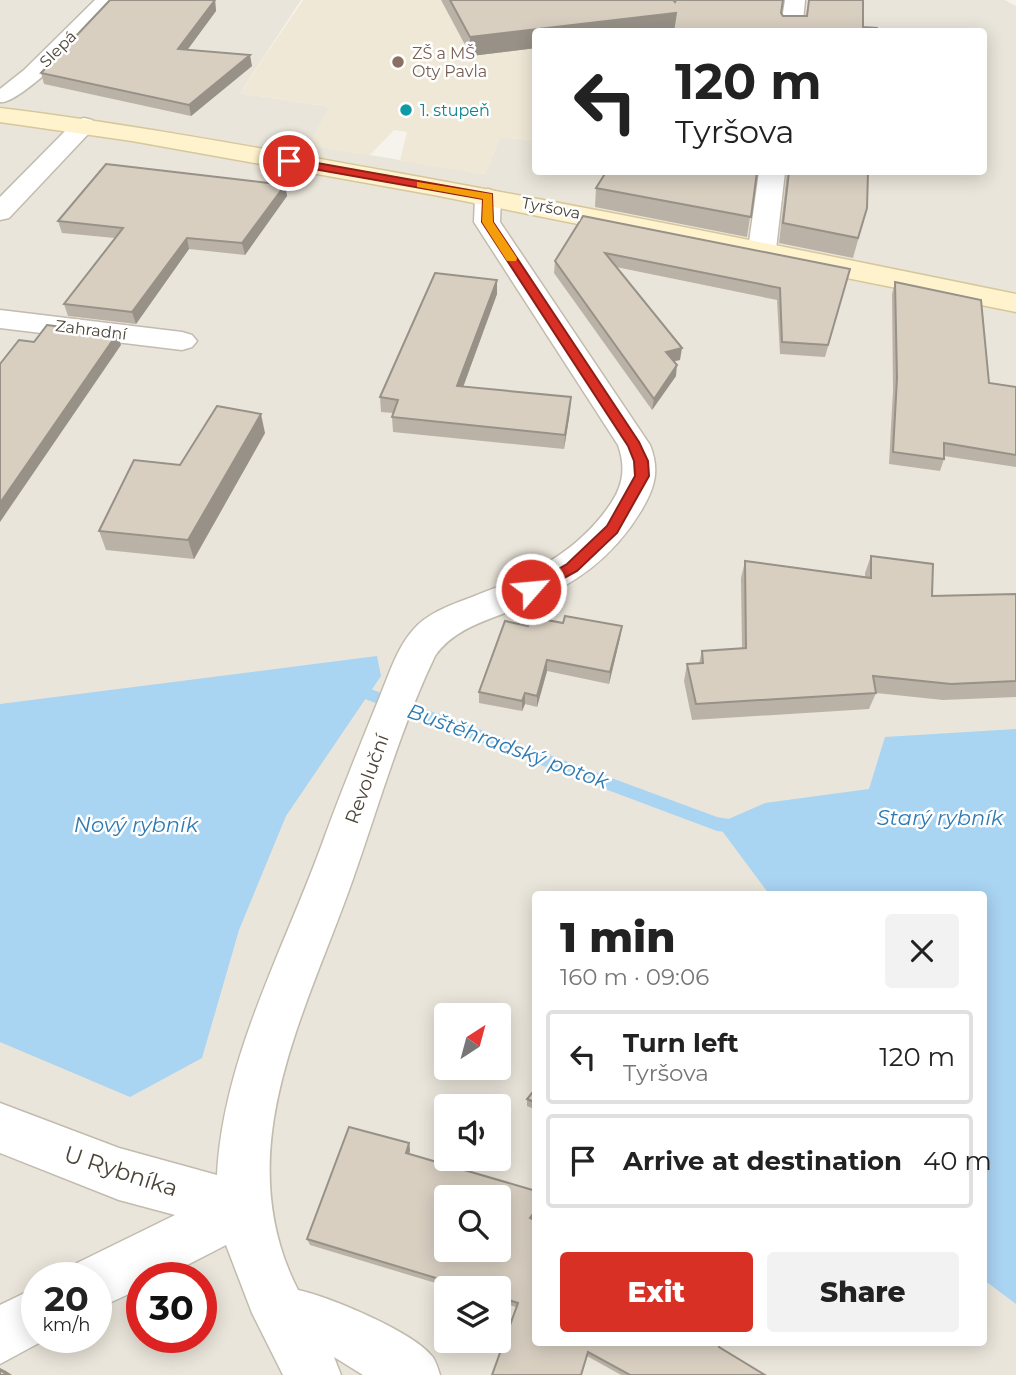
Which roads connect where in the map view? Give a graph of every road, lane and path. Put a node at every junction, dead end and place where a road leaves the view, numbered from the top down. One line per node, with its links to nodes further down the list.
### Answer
1 (107, 0): 4 (street, Slepá)
2 (795, 0): 3 (street)
3 (792, 28)
4 (2, 101): 5 (street, Tyršova)
5 (84, 125): 7 (street, Tyršova); 8 (street)
6 (772, 175): 9 (street)
7 (488, 197): 9 (street, Tyršova); 14 (street, Revoluční)
8 (0, 212)
9 (762, 249): 10 (street, Tyršova)
10 (1016, 303)
11 (2, 316): 12 (street, Zahradní)
12 (181, 341)
13 (0, 1128): 14 (street, U Rybníka)
14 (244, 1208): 15 (street); 16 (street, Revoluční)
15 (112, 1274)
16 (283, 1314): 19 (street, Revoluční); 20 (street)
17 (21, 1324): 18 (street)
18 (0, 1336)
19 (313, 1375)
20 (412, 1375)

